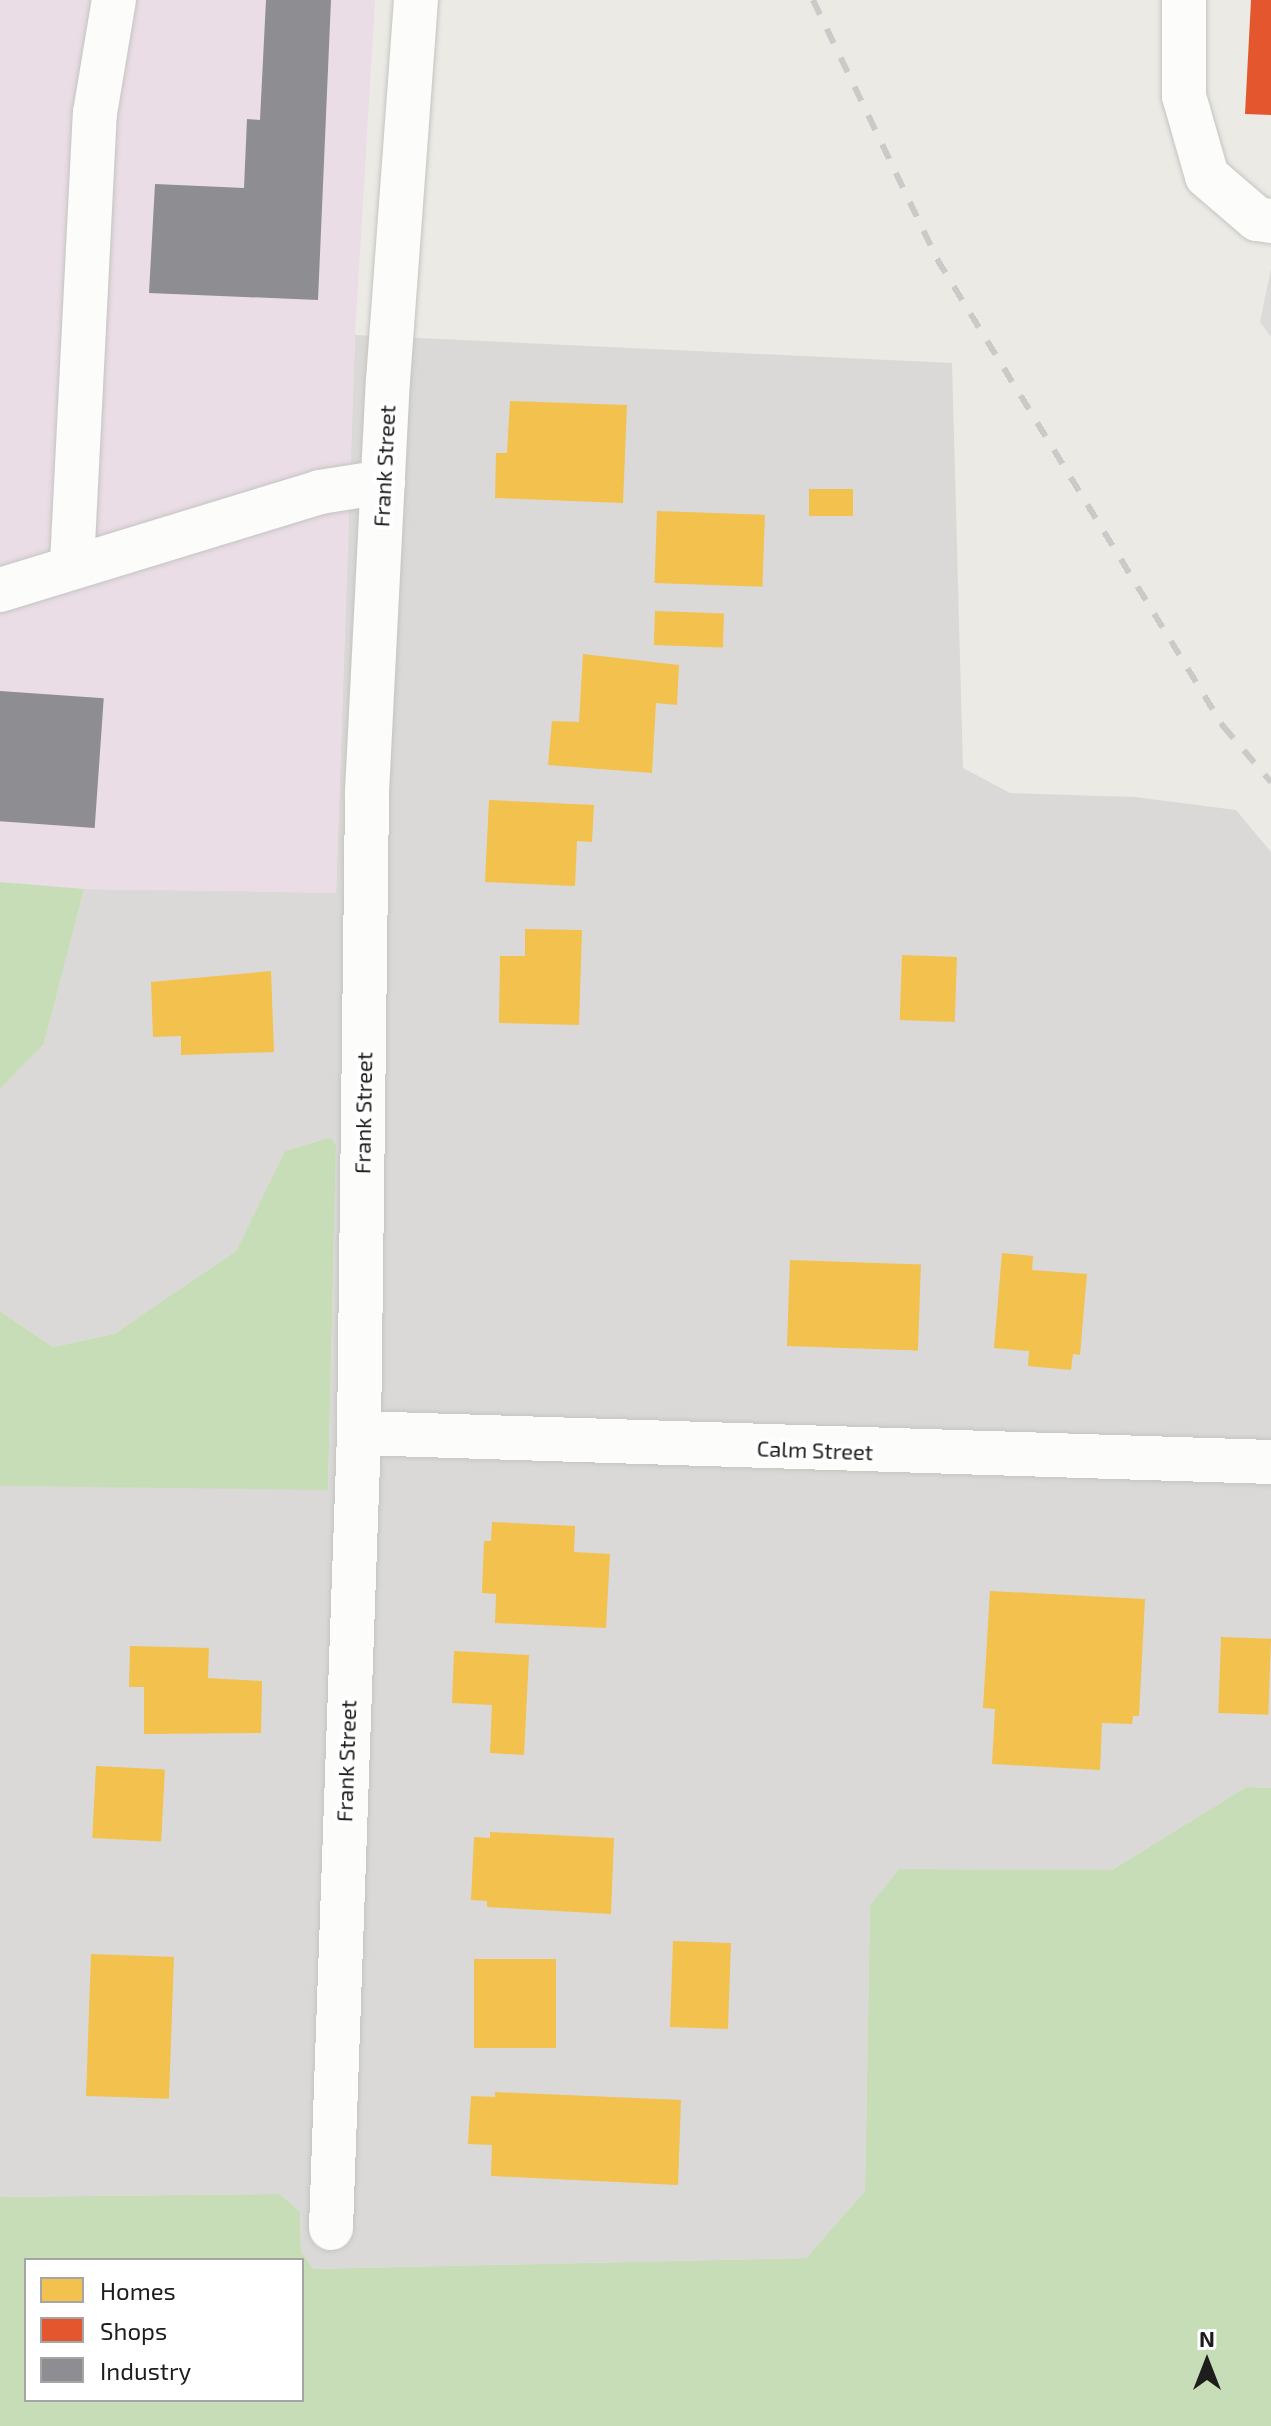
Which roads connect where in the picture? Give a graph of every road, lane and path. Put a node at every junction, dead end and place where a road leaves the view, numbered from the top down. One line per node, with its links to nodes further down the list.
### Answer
1 (114, 0): 6 (street)
2 (416, 0): 5 (street, Frank Street)
3 (1184, 0): 4 (street)
4 (1271, 221)
5 (383, 482): 6 (street); 8 (street, Frank Street)
6 (72, 564): 7 (street)
7 (0, 590)
8 (359, 1433): 9 (street, Calm Street); 10 (street, Frank Street)
9 (1271, 1462)
10 (331, 2228)

